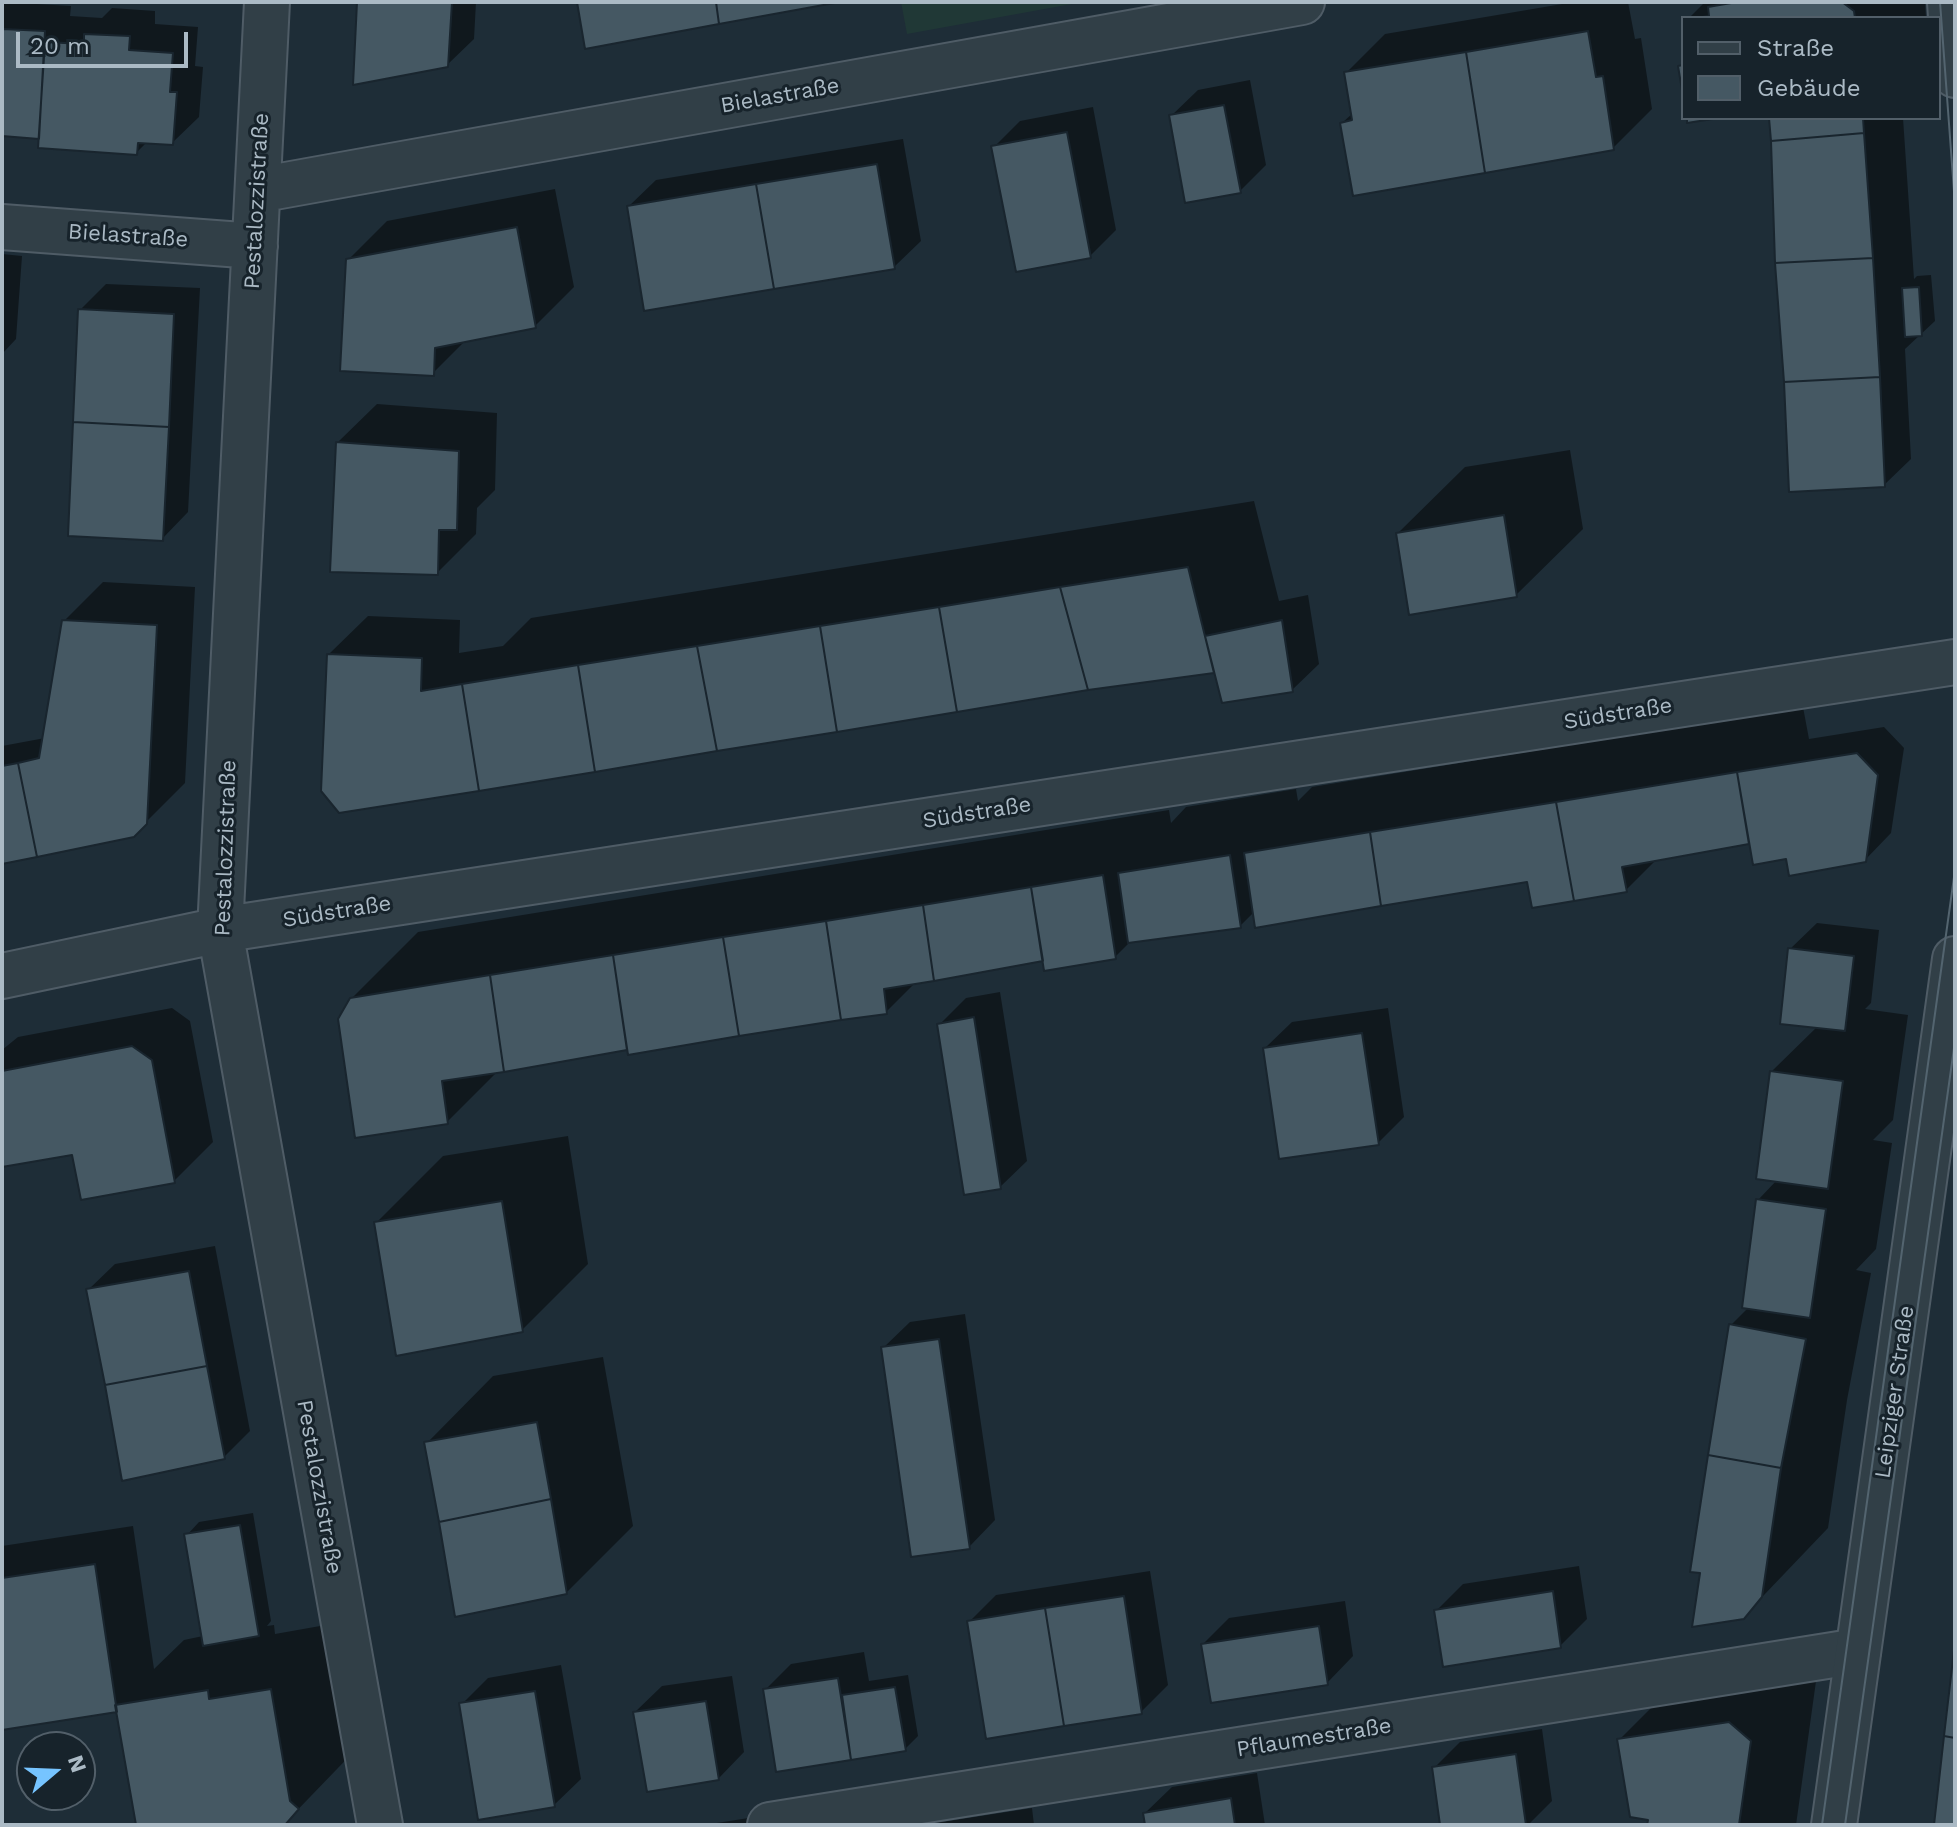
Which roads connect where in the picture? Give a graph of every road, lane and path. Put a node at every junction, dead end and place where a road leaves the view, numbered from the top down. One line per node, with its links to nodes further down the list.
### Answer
1 (267, 2): 5 (street, Pestalozzistraße)
2 (1302, 2): 5 (street, Bielastraße)
3 (1950, 2): 4 (street)
4 (1955, 75)
5 (258, 190): 7 (street, Pestalozzistraße)
6 (2, 227): 7 (street, Bielastraße)
7 (255, 246): 9 (street, Pestalozzistraße)
8 (1955, 662): 9 (street, Südstraße)
9 (220, 930): 11 (street, Südstraße); 13 (street, Pestalozzistraße)
10 (1955, 959): 12 (street, Leipziger Straße)
11 (2, 976)
12 (1858, 1651): 14 (street, Pflaumestraße); 15 (street, Leipziger Straße)
13 (380, 1825)
14 (770, 1825)
15 (1834, 1825)

